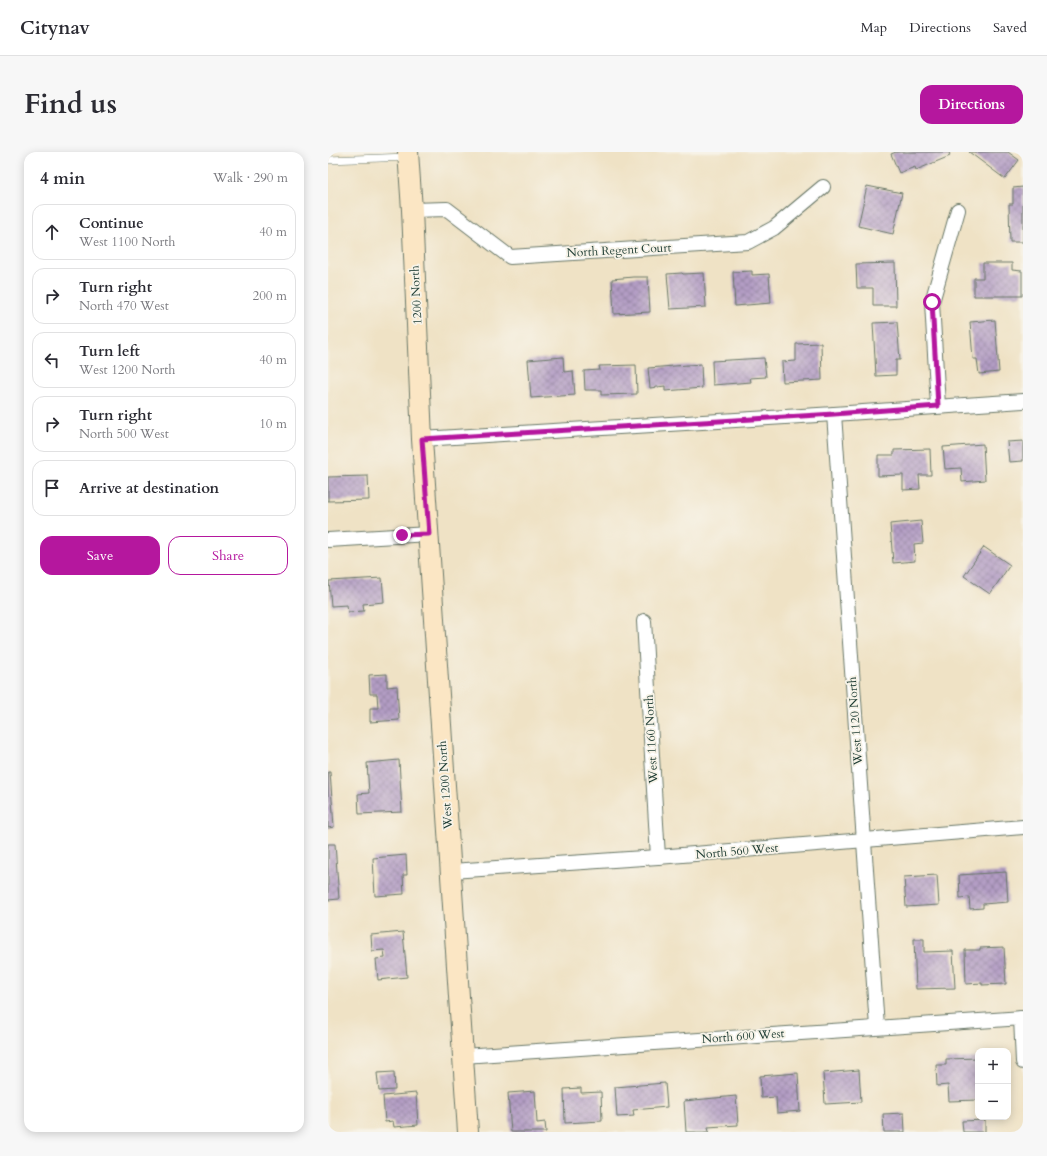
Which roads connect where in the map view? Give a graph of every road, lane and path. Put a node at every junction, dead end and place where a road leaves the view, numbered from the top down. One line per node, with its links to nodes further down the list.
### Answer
1 (344, 155): 2 (lane); 3 (lane)
2 (408, 155): 5 (street, 1200 North)
3 (328, 160)
4 (823, 187): 5 (street, North Regent Court)
5 (412, 210): 10 (street, 1200 North)
6 (958, 210): 8 (street)
7 (1023, 401): 8 (street)
8 (938, 406): 9 (street)
9 (834, 414): 10 (street); 15 (street, West 1120 North)
10 (422, 439): 11 (street, West 1200 North)
11 (429, 534): 12 (street); 17 (street, West 1200 North)
12 (328, 540)
13 (644, 621): 16 (street, West 1160 North)
14 (1023, 827): 15 (street, North 560 West)
15 (864, 841): 16 (street, North 560 West); 19 (street, West 1120 North)
16 (658, 857): 17 (street, North 560 West)
17 (451, 871): 20 (street, West 1200 North)
18 (1022, 1018): 19 (street, North 600 West); 21 (street)
19 (877, 1027): 20 (street, North 600 West)
20 (463, 1056): 22 (street, West 1200 North)
21 (1023, 1062)
22 (468, 1132)

